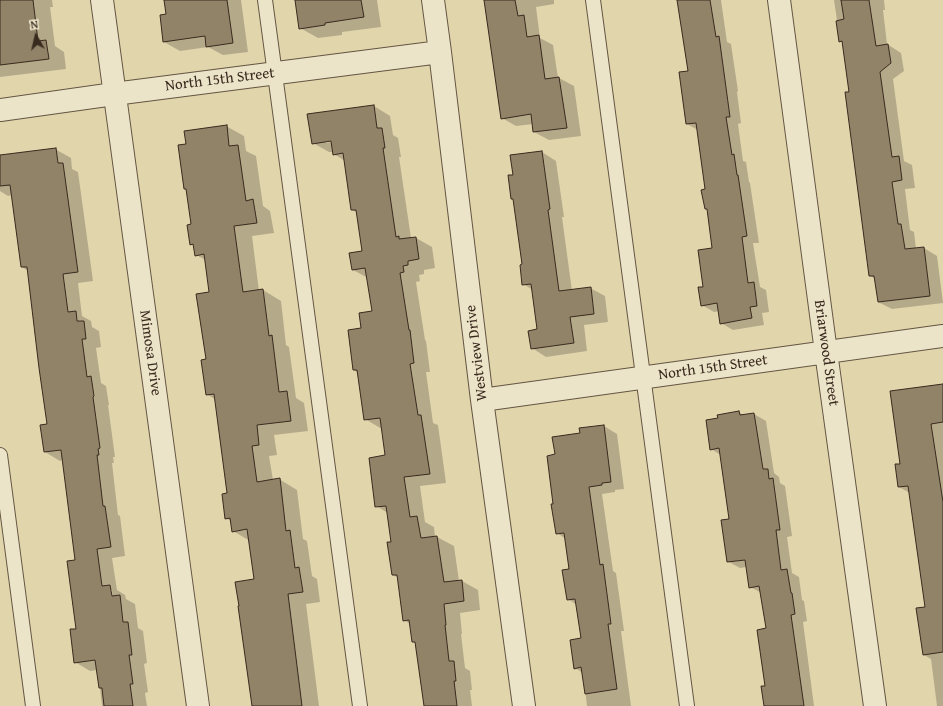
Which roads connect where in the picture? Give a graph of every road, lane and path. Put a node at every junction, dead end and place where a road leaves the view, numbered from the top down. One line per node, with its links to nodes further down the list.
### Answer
1 (102, 0): 8 (street, Mimosa Drive)
2 (265, 0): 7 (lane)
3 (433, 0): 6 (street, Westview Drive)
4 (593, 0): 12 (lane)
5 (779, 0): 11 (street, Briarwood Street)
6 (440, 52): 7 (street, North 15th Street); 13 (street, Westview Drive)
7 (275, 73): 8 (street, North 15th Street); 17 (lane)
8 (114, 94): 9 (street, North 15th Street); 16 (street, Mimosa Drive)
9 (0, 110)
10 (943, 336): 11 (street, North 15th Street)
11 (826, 352): 12 (street, North 15th Street); 20 (street, Briarwood Street)
12 (643, 378): 13 (street, North 15th Street); 19 (lane)
13 (482, 400): 18 (street, Westview Drive)
14 (0, 455): 15 (lane)
15 (33, 706)
16 (198, 706)
17 (360, 706)
18 (524, 706)
19 (687, 706)
20 (875, 706)

